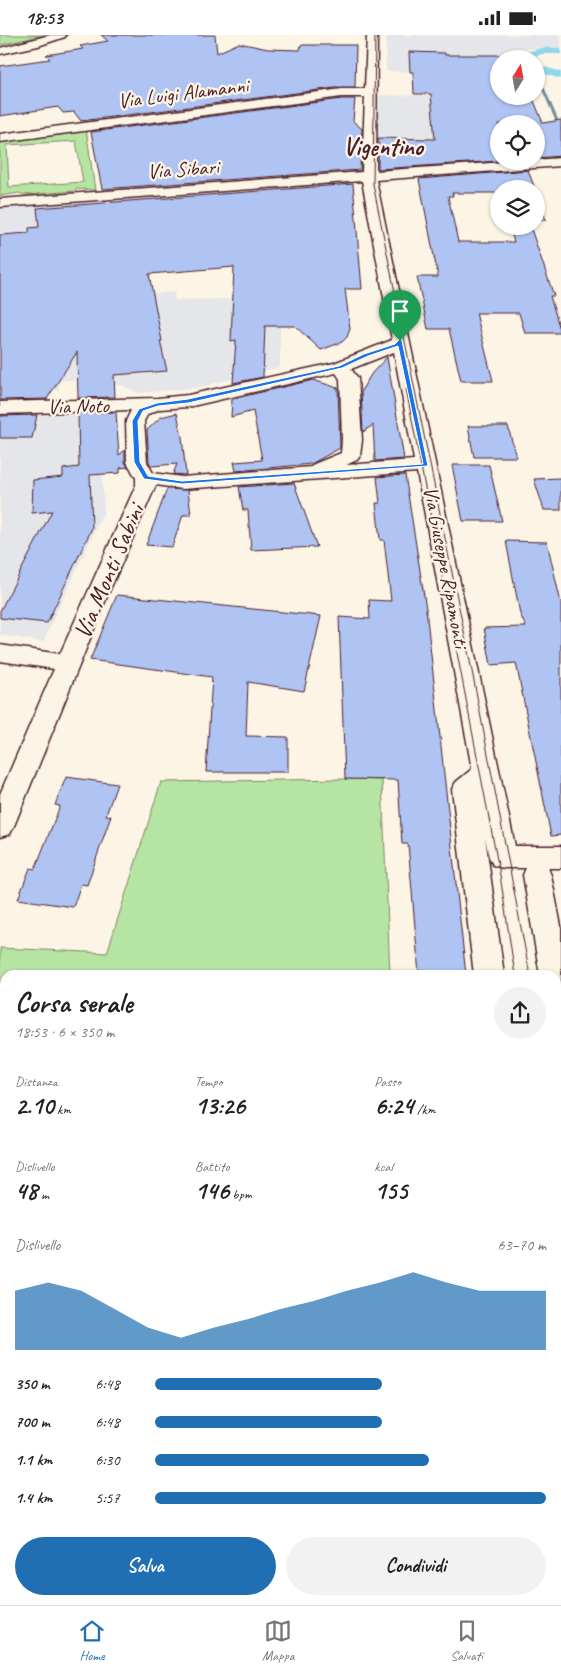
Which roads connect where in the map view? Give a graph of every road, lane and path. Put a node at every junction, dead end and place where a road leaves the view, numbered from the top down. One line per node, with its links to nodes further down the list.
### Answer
1 (61, 35): 3 (street)
2 (372, 35): 4 (street, Via Giuseppe Ripamonti)
3 (0, 51)
4 (371, 93): 5 (street, Via Luigi Alamanni); 7 (street, Via Giuseppe Ripamonti)
5 (0, 138)
6 (561, 162): 7 (street, Via Sibari)
7 (369, 177): 8 (street, Via Sibari); 9 (street, Via Giuseppe Ripamonti)
8 (0, 203)
9 (400, 341): 10 (street, Via Noto); 13 (street, Via Giuseppe Ripamonti)
10 (340, 367): 11 (street, Via Noto); 14 (street)
11 (157, 404): 12 (street, Via Noto); 15 (street, Via Noto)
12 (0, 408)
13 (426, 465): 14 (street); 18 (street, Via Giuseppe Ripamonti)
14 (310, 472): 15 (street)
15 (146, 478): 17 (street, Via Monti Sabini)
16 (0, 653): 17 (street, Via Monti Sabini)
17 (68, 663): 19 (street, Via Monti Sabini)
18 (486, 773): 20 (street); 21 (street, Via Giuseppe Ripamonti)
19 (0, 826)
20 (472, 842): 21 (street); 23 (street)
21 (503, 857): 22 (street); 23 (street); 24 (street)
22 (561, 857)
23 (476, 875): 25 (street)
24 (549, 875): 26 (street)
25 (488, 970)
26 (555, 970)

